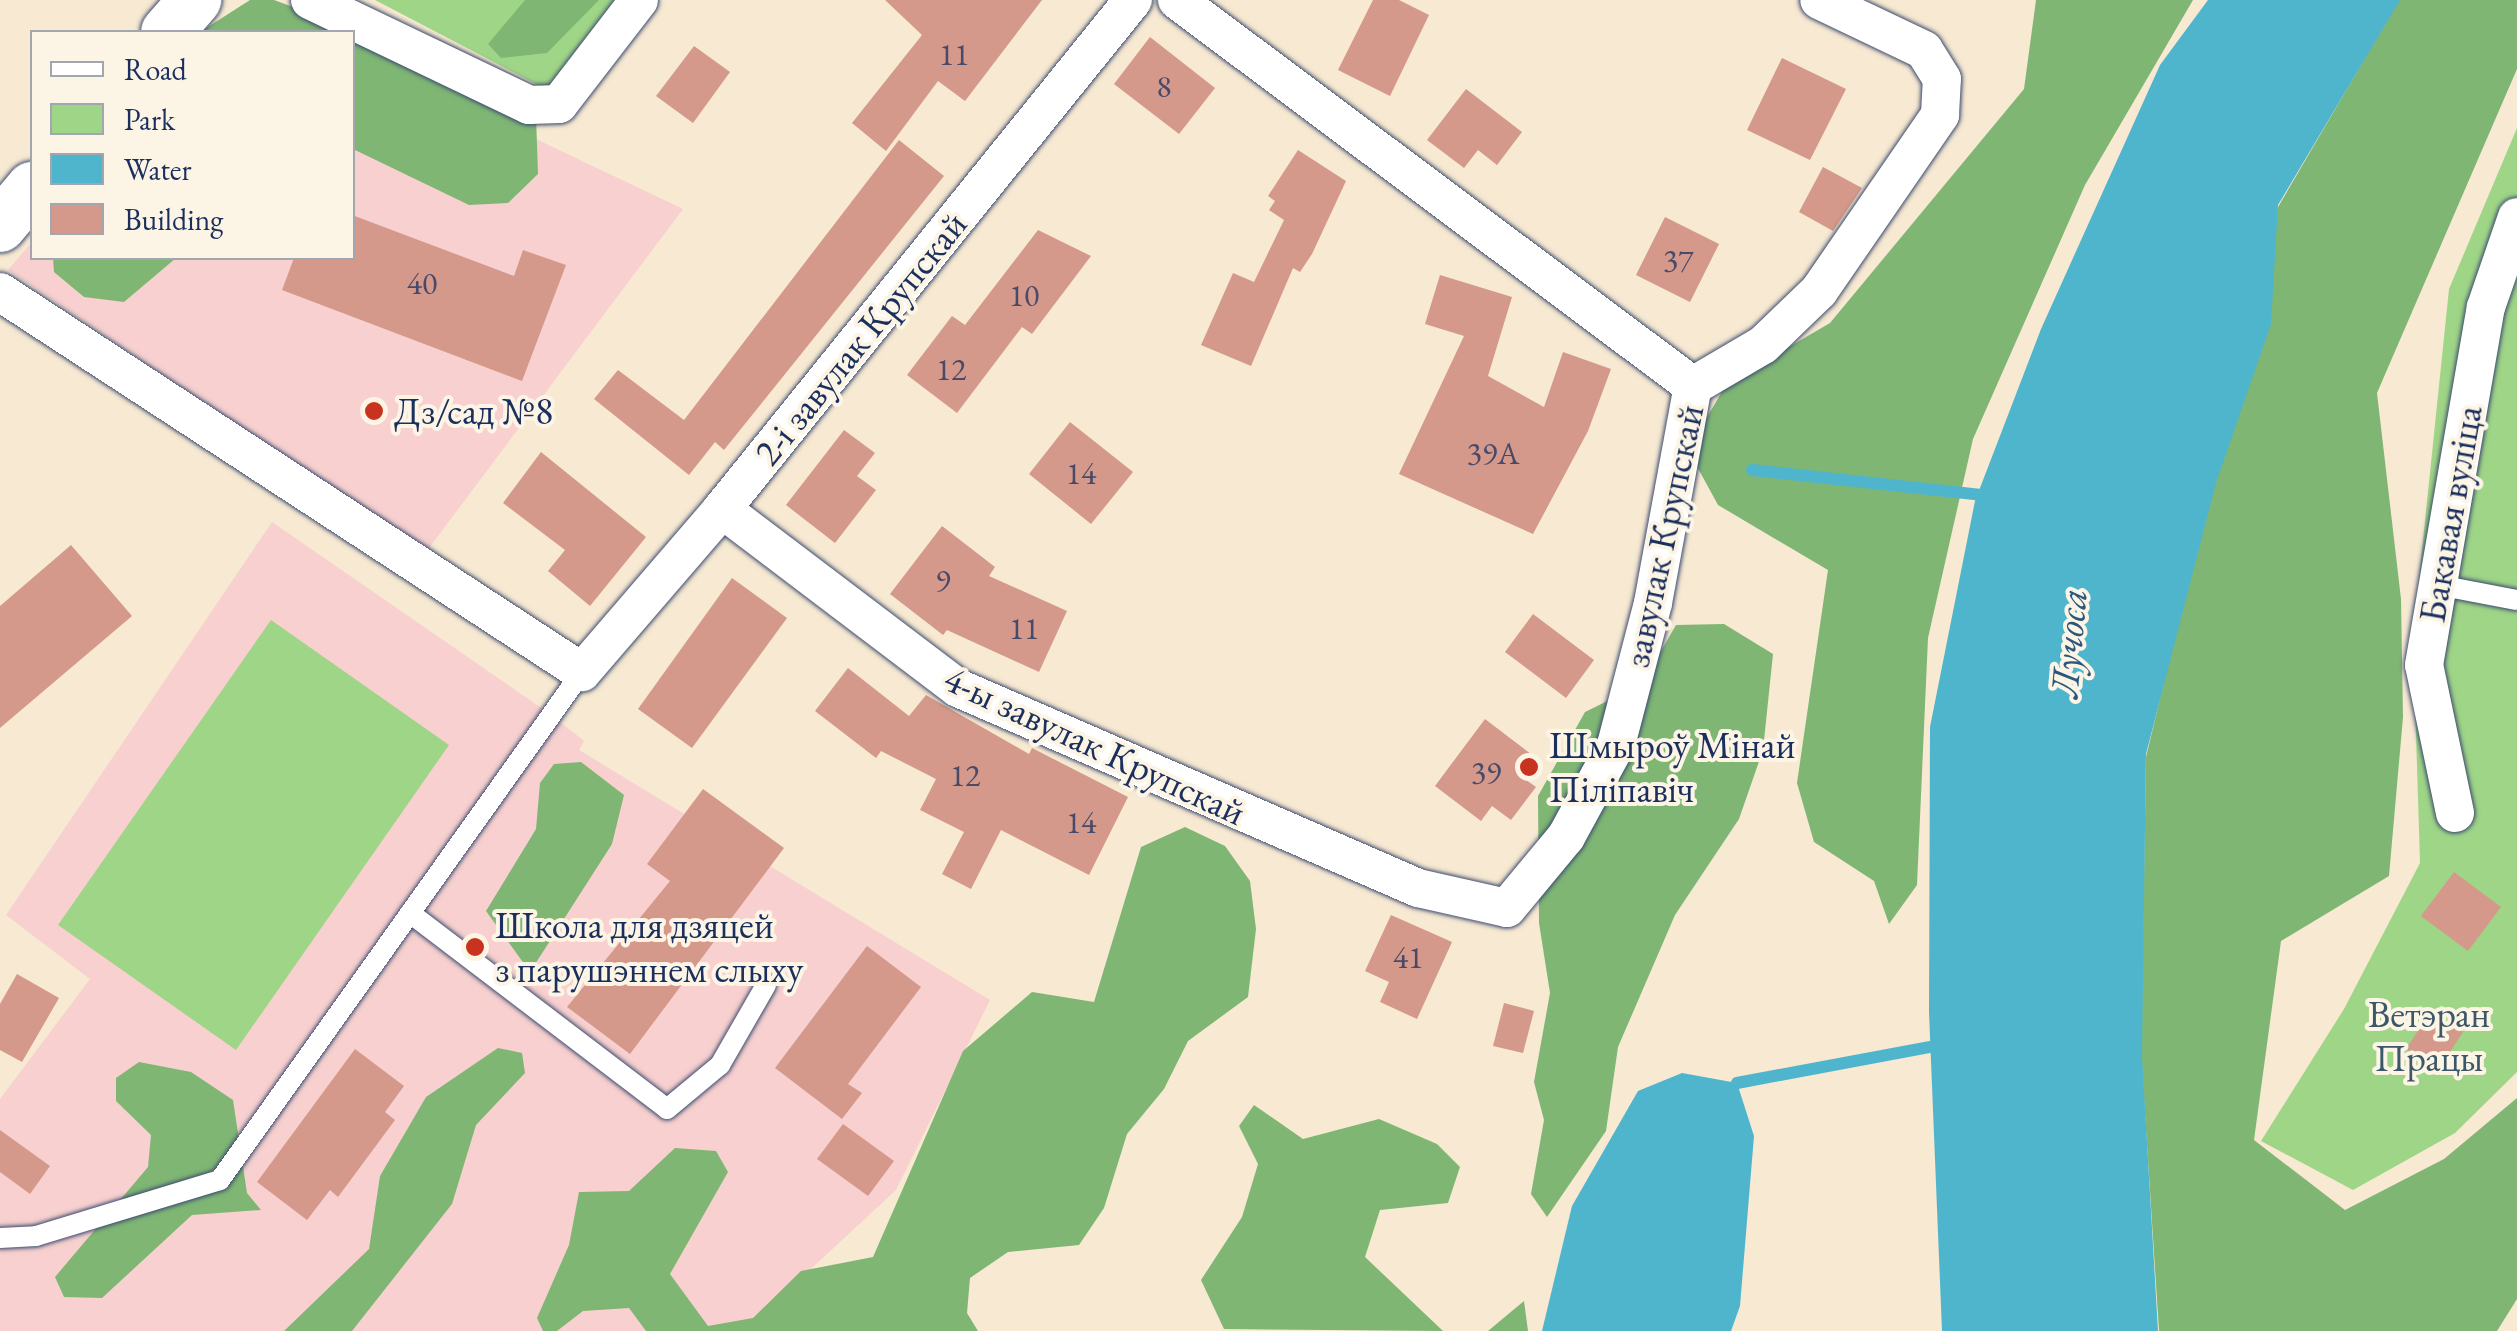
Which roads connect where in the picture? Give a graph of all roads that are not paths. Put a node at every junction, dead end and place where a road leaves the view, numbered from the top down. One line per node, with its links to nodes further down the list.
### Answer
1 (195, 0): 7 (street)
2 (310, 0): 3 (street)
3 (639, 0)
4 (1133, 0): 13 (street, 2-і завулак Крупскай)
5 (1178, 0): 12 (street)
6 (1819, 0): 12 (street, завулак Крупскай)
7 (169, 30)
8 (30, 190): 10 (street)
9 (2517, 217): 14 (street, Бакавая вуліца)
10 (0, 226)
11 (0, 292): 16 (street)
12 (1693, 386): 18 (street, завулак Крупскай)
13 (722, 509): 16 (street, 2-і завулак Крупскай); 18 (street, 4-ы завулак Крупскай)
14 (2438, 585): 15 (lane); 17 (street, Бакавая вуліца)
15 (2517, 600)
16 (582, 672): 19 (lane)
17 (2455, 814)
18 (1506, 908)
19 (410, 913): 20 (lane); 21 (lane)
20 (766, 986)
21 (0, 1238)

